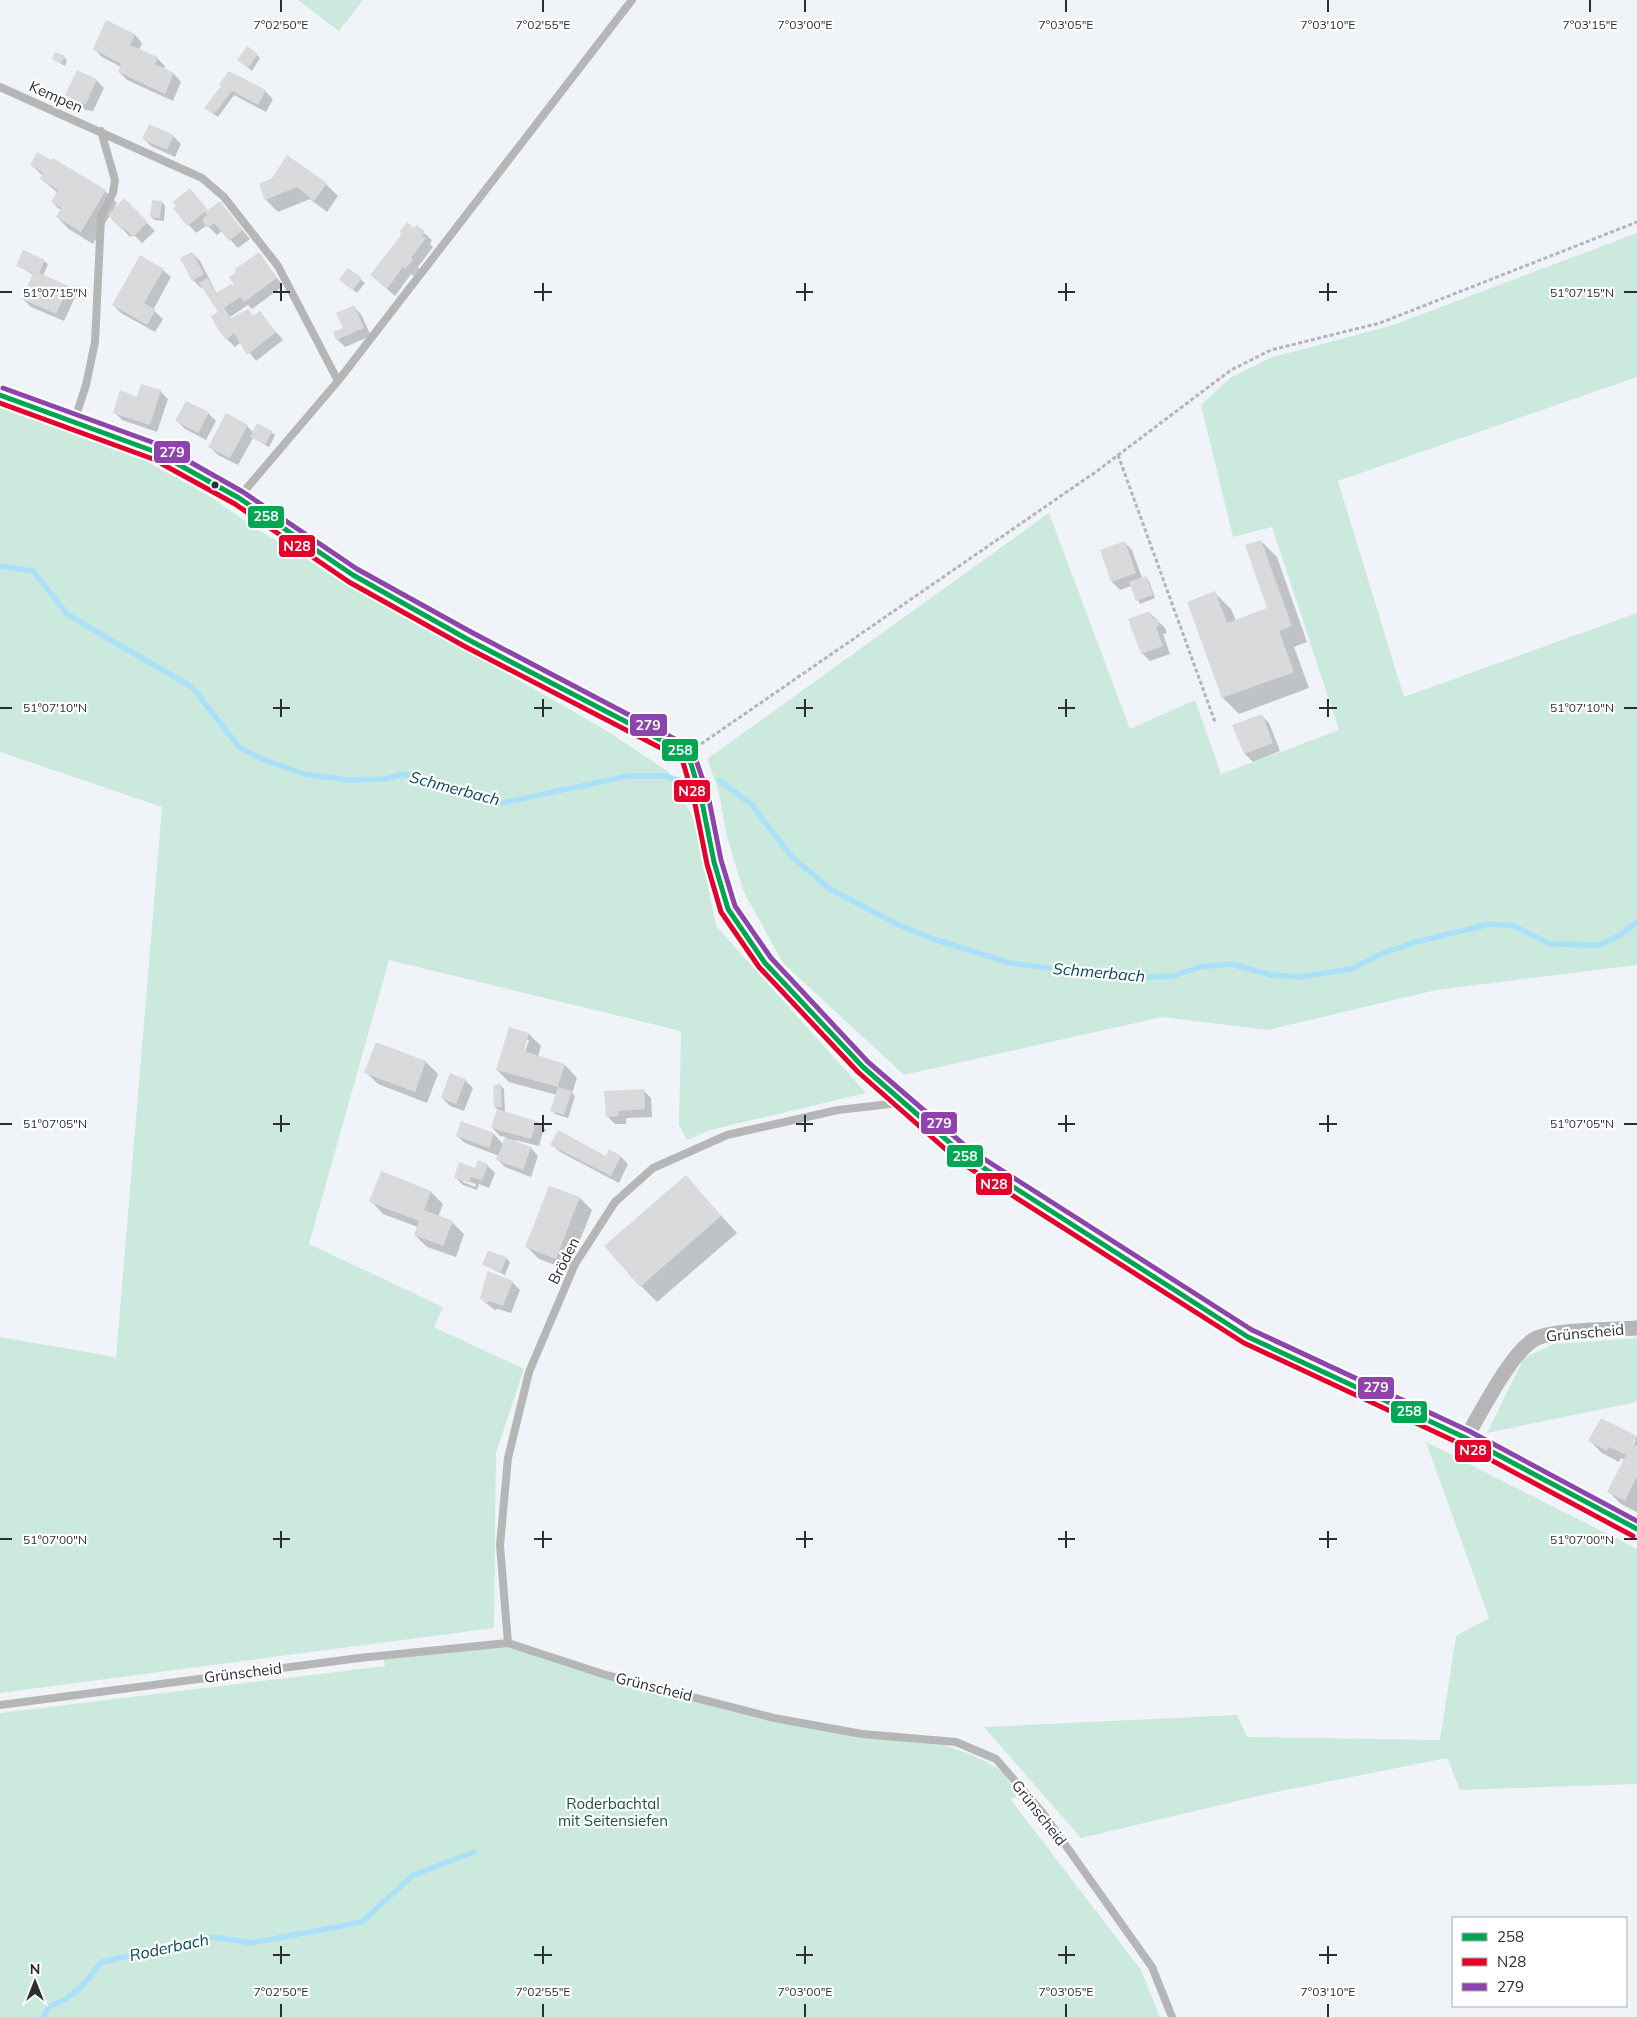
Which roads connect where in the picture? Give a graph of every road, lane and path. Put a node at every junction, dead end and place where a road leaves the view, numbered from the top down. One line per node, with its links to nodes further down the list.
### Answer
1 (632, 0): 5 (lane)
2 (0, 87): 3 (lane, Kempen)
3 (101, 132): 5 (lane, Kempen); 7 (lane)
4 (1637, 222): 8 (path)
5 (338, 381): 9 (lane)
6 (0, 396): 7 (street)
7 (74, 422): 9 (street)
8 (1118, 455): 10 (path); 11 (path)
9 (239, 498): 11 (street)
10 (1215, 722)
11 (688, 754): 12 (street)
12 (904, 1103): 14 (street); 16 (lane, Bröden)
13 (1637, 1328): 14 (street, Grünscheid)
14 (1466, 1438): 15 (street)
15 (1637, 1529)
16 (508, 1643): 17 (lane, Grünscheid); 18 (lane, Grünscheid)
17 (0, 1705)
18 (1172, 2017)

